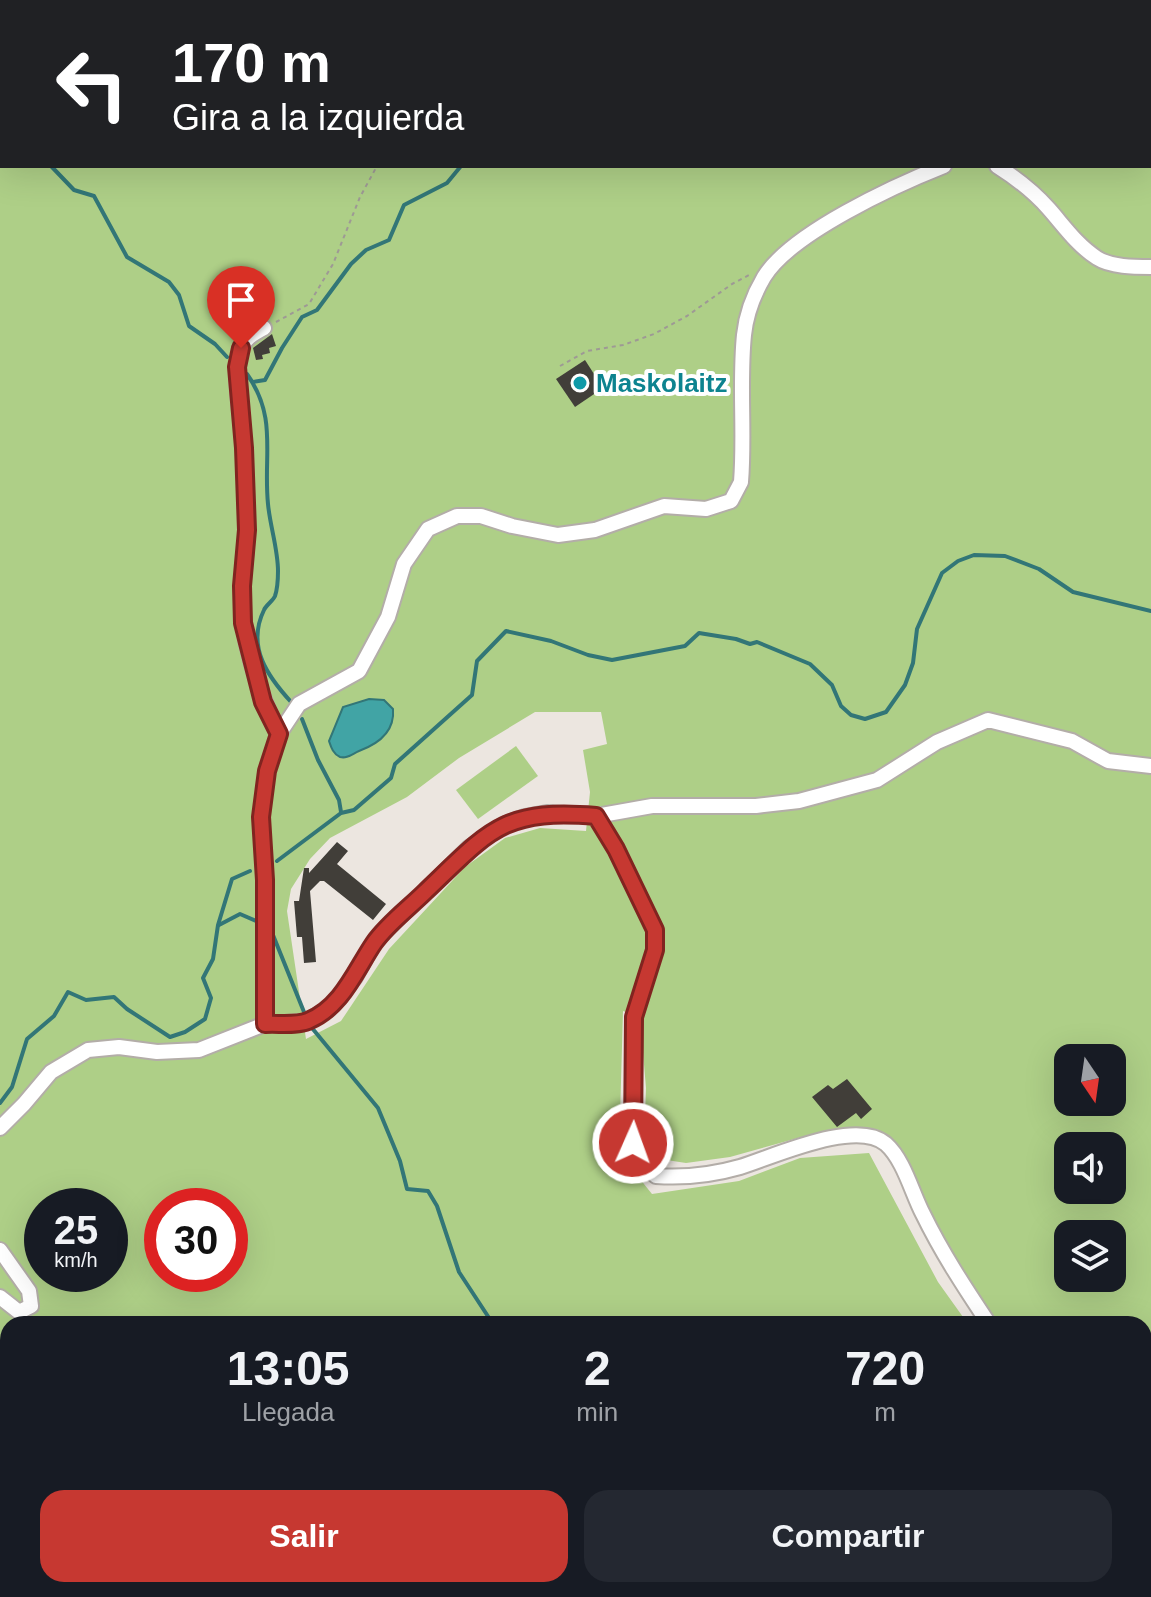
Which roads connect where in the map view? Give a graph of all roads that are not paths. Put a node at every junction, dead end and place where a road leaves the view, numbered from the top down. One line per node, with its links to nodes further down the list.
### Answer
1 (940, 168): 5 (street)
2 (1000, 168): 3 (street)
3 (1151, 267)
4 (264, 328): 5 (street)
5 (279, 734): 8 (street)
6 (1151, 766): 7 (street)
7 (596, 816): 8 (street); 12 (street)
8 (265, 1024): 9 (street)
9 (0, 1128)
10 (0, 1250): 11 (street)
11 (0, 1297)
12 (984, 1316)

